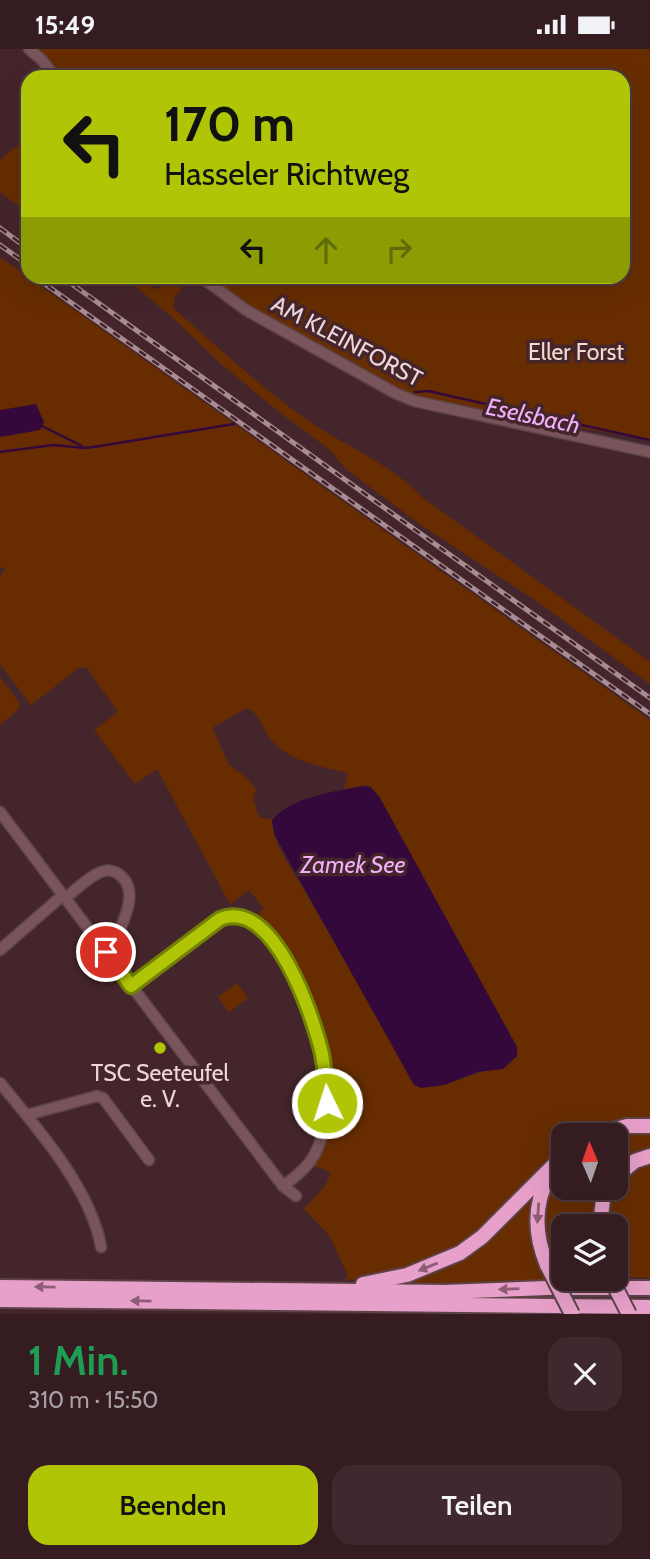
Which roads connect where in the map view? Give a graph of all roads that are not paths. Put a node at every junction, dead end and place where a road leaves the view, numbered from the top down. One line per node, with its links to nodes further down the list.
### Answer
1 (29, 49): 2 (street)
2 (49, 70)
3 (211, 284): 4 (street, AM KLEINFORST)
4 (650, 452)
5 (0, 812): 6 (street)
6 (64, 897): 7 (street); 8 (street); 8 (street)
7 (0, 950)
8 (106, 952): 9 (street)
9 (131, 986): 19 (street); 19 (street)
10 (0, 1083): 11 (street)
11 (26, 1115): 15 (street); 21 (street)
12 (628, 1126): 13 (highway)
13 (650, 1126)
14 (650, 1156): 16 (highway)
15 (149, 1160)
16 (628, 1167)
17 (551, 1168): 24 (highway, one-way to 24)
18 (551, 1174): 28 (highway, one-way to 28, bridge)
19 (283, 1186): 20 (street)
20 (296, 1196)
21 (101, 1247)
22 (0, 1287): 24 (highway, one-way to 22)
23 (650, 1288): 24 (highway, one-way to 24)
24 (331, 1290)
25 (617, 1291): 29 (highway, bridge)
26 (0, 1300): 27 (highway, one-way to 26)
27 (650, 1307)
28 (572, 1314)
29 (629, 1314)

